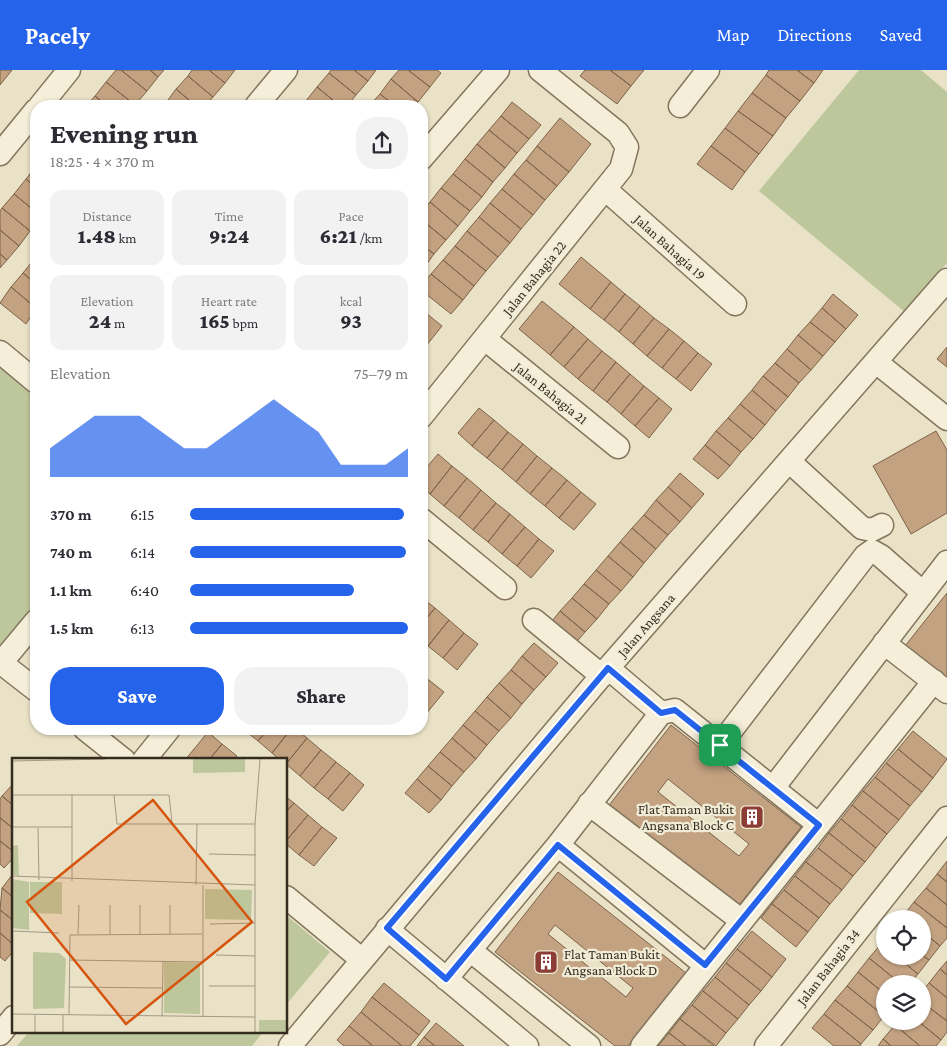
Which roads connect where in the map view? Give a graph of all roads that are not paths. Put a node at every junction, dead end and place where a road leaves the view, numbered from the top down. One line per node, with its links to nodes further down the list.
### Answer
1 (70, 70): 6 (street)
2 (286, 70): 7 (street)
3 (498, 70): 10 (street)
4 (540, 70): 12 (street, Jalan Bahagia 22)
5 (708, 70): 8 (street)
6 (45, 100)
7 (261, 100)
8 (680, 106)
9 (30, 117): 11 (street)
10 (428, 151)
11 (0, 154)
12 (605, 189): 14 (street, Jalan Bahagia 19); 15 (street, Jalan Bahagia 22)
13 (947, 280): 17 (street, Jalan Angsana)
14 (734, 304)
15 (485, 338): 19 (street, Jalan Bahagia 22); 21 (street, Jalan Bahagia 21)
16 (0, 352): 18 (street)
17 (876, 362): 20 (street); 22 (street, Jalan Angsana)
18 (30, 374)
19 (428, 408)
20 (947, 419)
21 (618, 447)
22 (789, 461): 23 (street); 32 (street, Jalan Angsana)
23 (882, 525)
24 (428, 526): 26 (street)
25 (947, 562): 27 (street)
26 (505, 588)
27 (924, 593): 30 (street); 38 (street)
28 (534, 620): 32 (street)
29 (30, 628): 31 (street)
30 (884, 643): 34 (street); 41 (street)
31 (1, 662): 33 (street)
32 (605, 672): 35 (street); 48 (street, Jalan Angsana)
33 (30, 685)
34 (940, 687): 44 (street)
35 (661, 713): 38 (street); 42 (street)
36 (93, 735): 39 (street)
37 (165, 735): 40 (street)
38 (720, 745): 41 (street)
39 (121, 758)
40 (146, 758)
41 (773, 788): 44 (street)
42 (589, 804): 45 (street); 47 (street)
43 (947, 818): 59 (street, Jalan Bahagia 34)
44 (819, 825): 47 (street)
45 (558, 845): 49 (street); 51 (street)
46 (288, 898): 50 (street)
47 (742, 921): 51 (street)
48 (387, 928): 50 (street, Jalan Angsana); 52 (street)
49 (471, 951): 52 (street); 57 (street)
50 (361, 959): 55 (street, Jalan Angsana)
51 (705, 965): 58 (street)
52 (446, 979): 56 (street)
53 (12, 1019): 54 (street)
54 (0, 1034)
55 (290, 1046)
56 (527, 1046)
57 (589, 1046)
58 (642, 1046)
59 (767, 1046)

